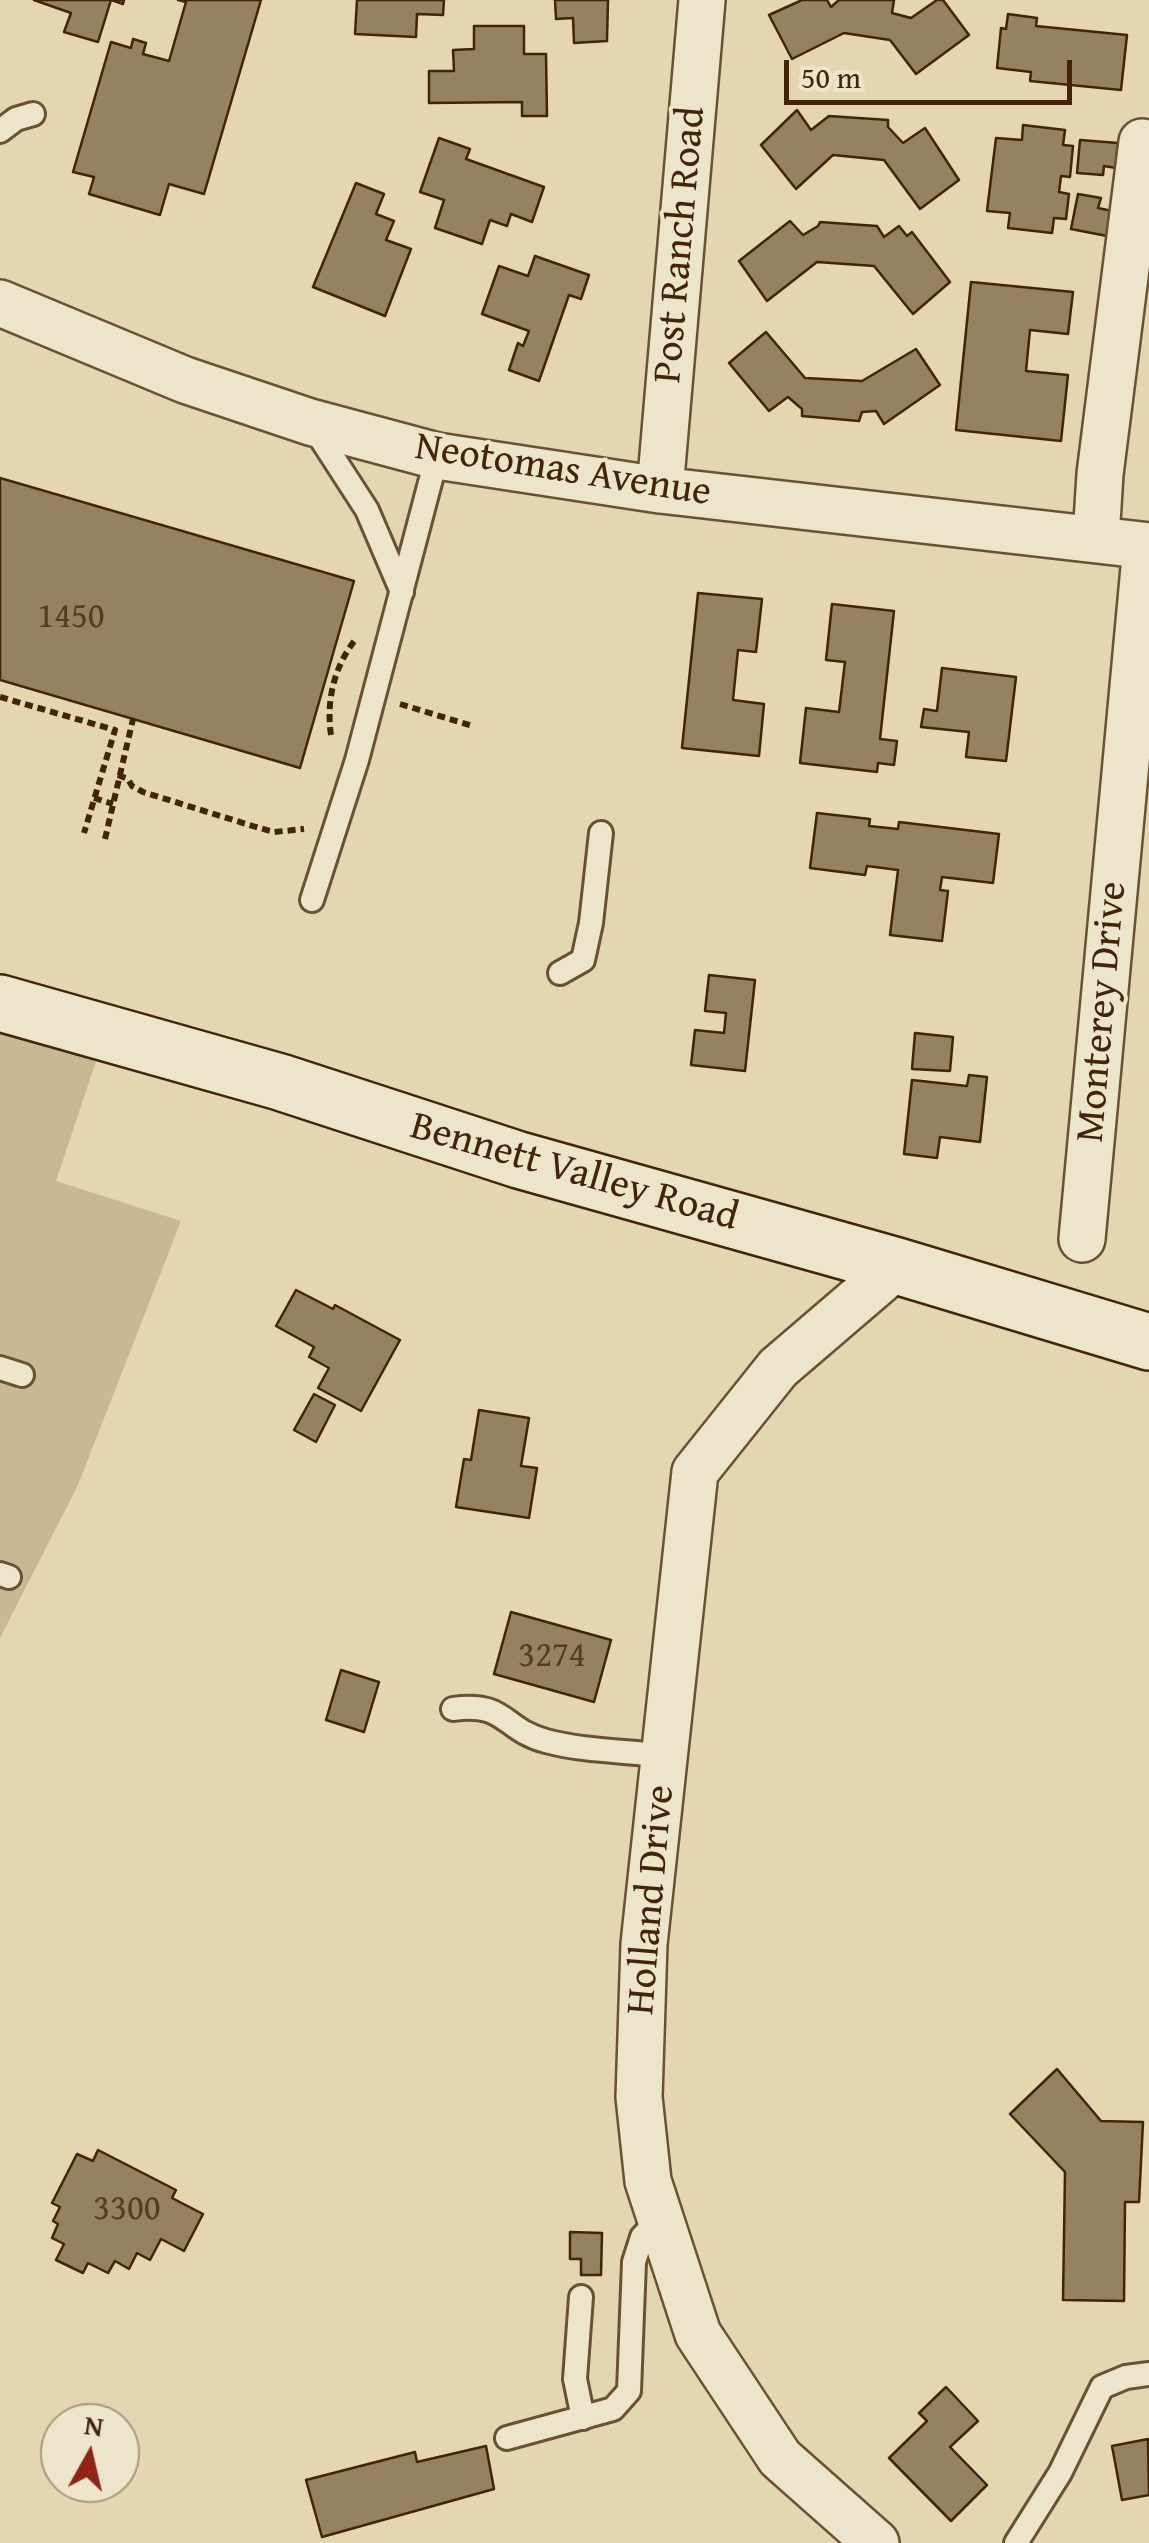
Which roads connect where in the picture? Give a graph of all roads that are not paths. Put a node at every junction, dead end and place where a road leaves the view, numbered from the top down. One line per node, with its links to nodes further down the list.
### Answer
1 (702, 0): 8 (street, Post Ranch Road)
2 (33, 114): 3 (lane)
3 (0, 131)
4 (1142, 142): 9 (street)
5 (0, 303): 6 (street, Neotomas Avenue)
6 (310, 422): 7 (street, Neotomas Avenue); 11 (lane)
7 (437, 456): 8 (street, Neotomas Avenue); 11 (lane)
8 (660, 490): 9 (street, Neotomas Avenue)
9 (1096, 538): 10 (street, Neotomas Avenue)
10 (1148, 546): 12 (street, Monterey Drive)
11 (402, 592): 14 (lane)
12 (1136, 800): 17 (street, Monterey Drive)
13 (600, 833): 15 (lane)
14 (312, 900)
15 (560, 973)
16 (0, 1003): 18 (street, Bennett Valley Road)
17 (1082, 1240)
18 (897, 1266): 19 (street, Bennett Valley Road); 21 (street, Holland Drive)
19 (1149, 1342)
20 (452, 1709): 21 (lane)
21 (664, 1756): 22 (street, Holland Drive)
22 (660, 2218): 25 (lane); 27 (street, Holland Drive)
23 (581, 2296): 25 (lane)
24 (1149, 2374): 28 (lane)
25 (582, 2418): 26 (lane)
26 (507, 2438)
27 (876, 2543)
28 (1016, 2543)

